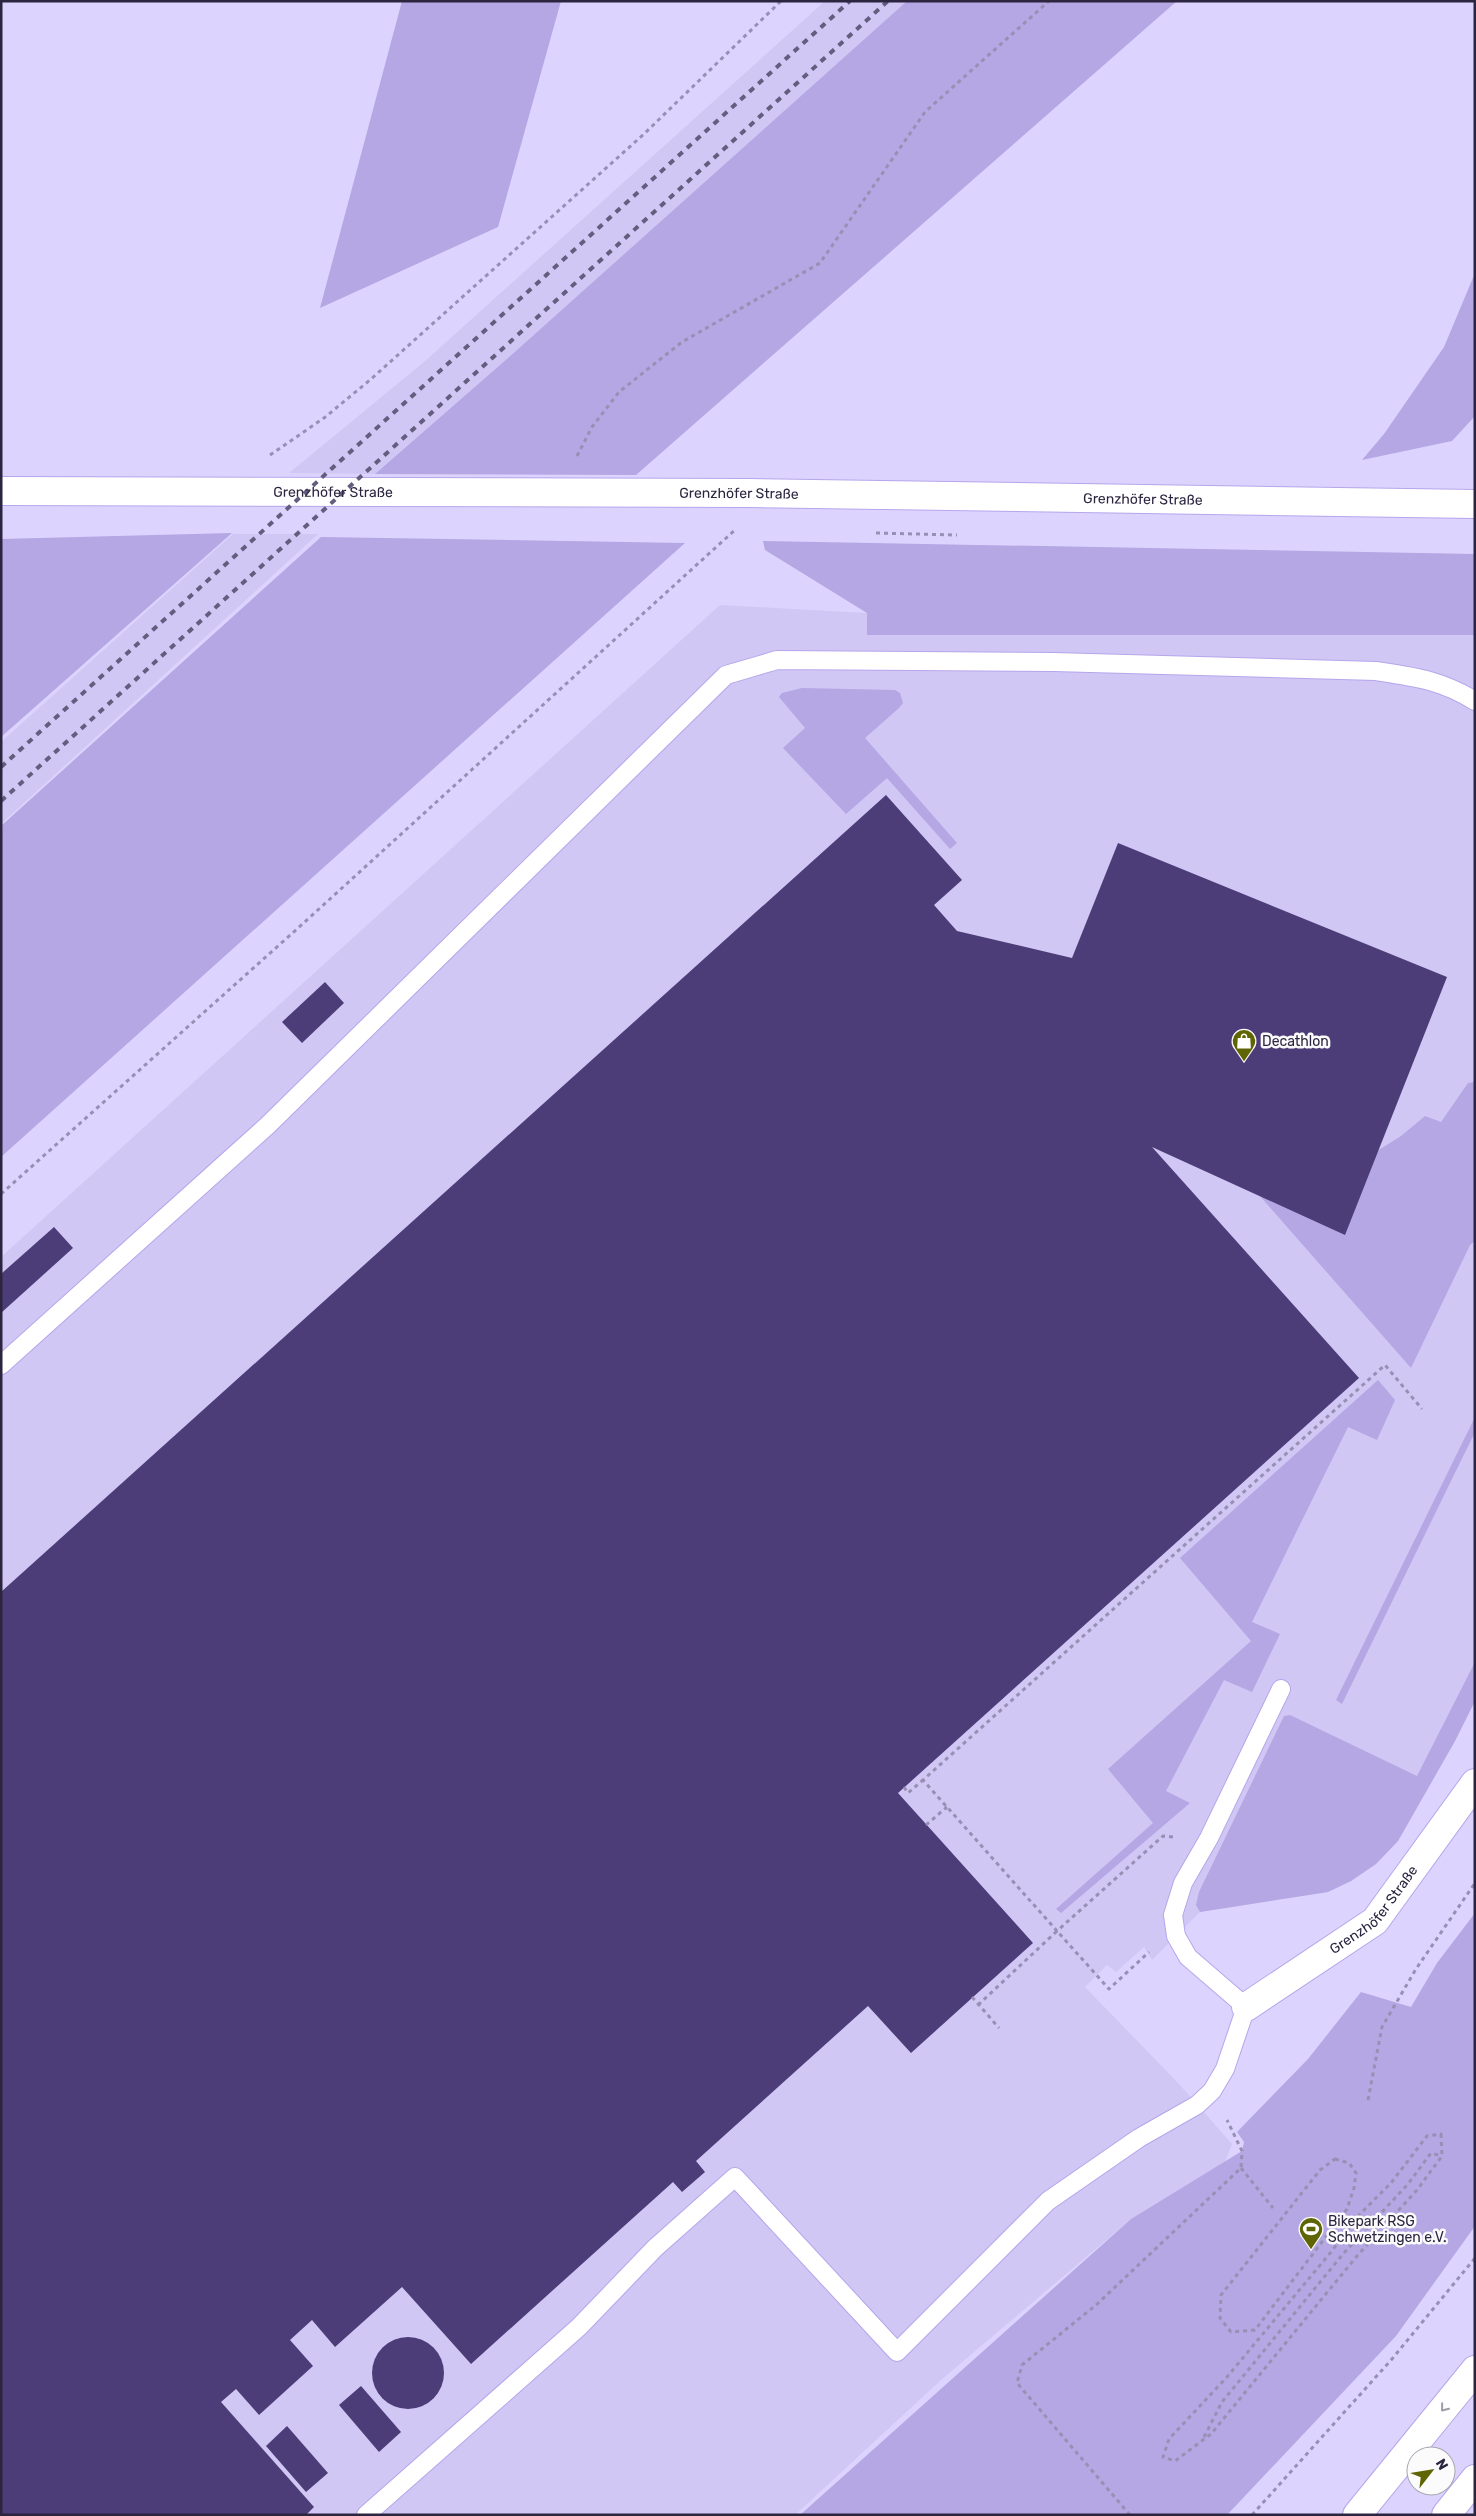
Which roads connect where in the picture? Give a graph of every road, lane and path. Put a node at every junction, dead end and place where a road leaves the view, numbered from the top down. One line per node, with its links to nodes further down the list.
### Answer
1 (781, 1): 3 (path)
2 (1049, 1): 5 (path)
3 (264, 459)
4 (1, 491): 5 (main road, Grenzhöfer Straße)
5 (558, 493): 6 (main road, Grenzhöfer Straße)
6 (748, 493): 7 (main road, Grenzhöfer Straße); 9 (path)
7 (1475, 504)
8 (1475, 701): 10 (lane)
9 (1, 1194)
10 (1, 1365)
11 (1422, 1409): 13 (path)
12 (1281, 1689): 18 (lane)
13 (923, 1780): 15 (path); 16 (path)
14 (1475, 1783): 24 (main road, Grenzhöfer Straße)
15 (904, 1787)
16 (947, 1806): 17 (path); 20 (path)
17 (926, 1825)
18 (1209, 1838): 20 (path); 21 (lane)
19 (1475, 1883): 27 (path)
20 (1057, 1931): 21 (path); 23 (path)
21 (1176, 1936): 24 (lane)
22 (972, 1997): 23 (path)
23 (978, 2005): 25 (path)
24 (1246, 2007): 26 (lane)
25 (999, 2028)
26 (1212, 2091): 29 (path); 36 (lane)
27 (1368, 2100)
28 (1442, 2156): 34 (path); 34 (path); 34 (path)
29 (1241, 2168): 30 (path); 37 (path)
30 (1273, 2208)
31 (1347, 2209): 31 (path)
32 (1475, 2258): 38 (path)
33 (1475, 2370): 39 (main road, one-way to 39)
34 (1202, 2440)
35 (1475, 2479): 40 (main road)
36 (366, 2515)
37 (1130, 2515)
38 (1252, 2515)
39 (1357, 2515)
40 (1446, 2515)

